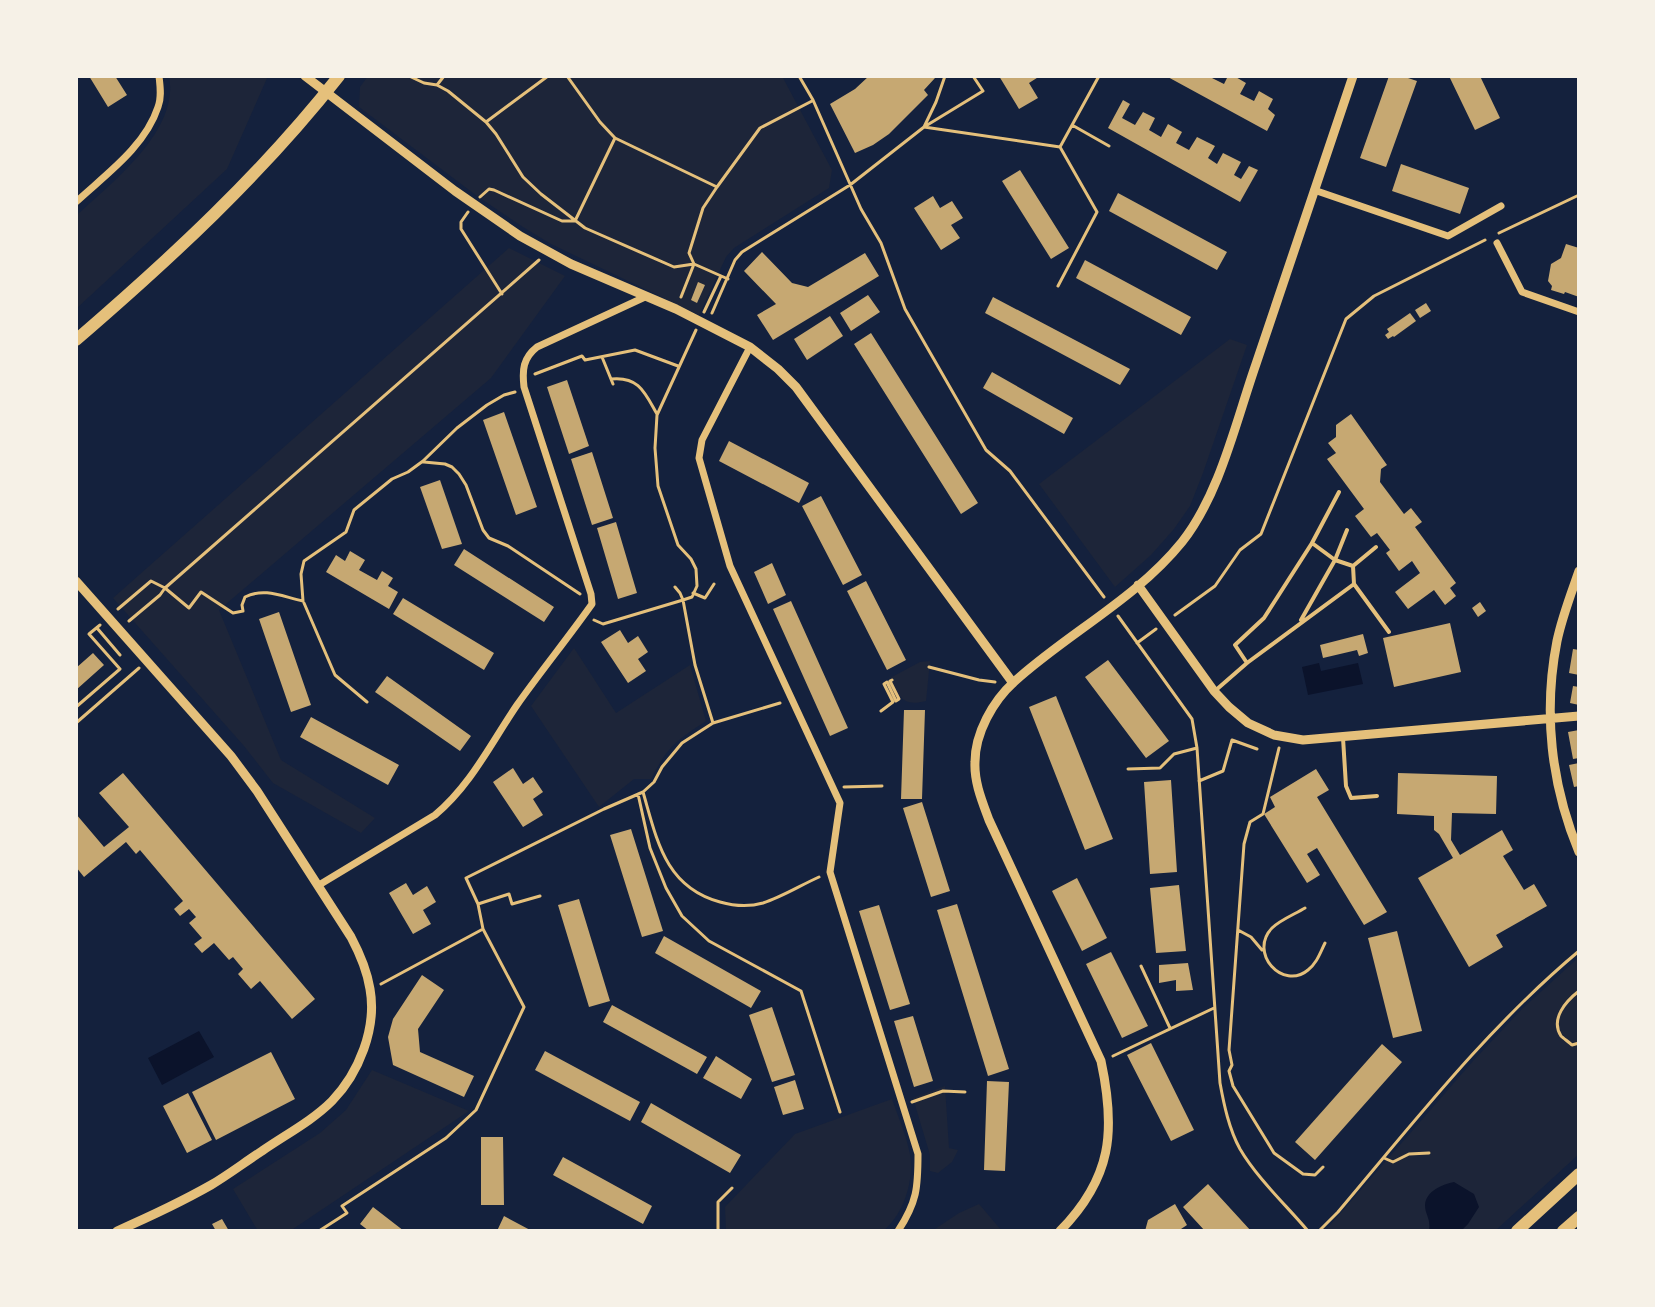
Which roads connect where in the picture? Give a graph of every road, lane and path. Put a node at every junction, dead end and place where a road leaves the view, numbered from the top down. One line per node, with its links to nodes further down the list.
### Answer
1 (159, 76): 26 (street)
2 (305, 76): 14 (street)
3 (339, 76): 14 (main road)
4 (409, 76): 13 (path)
5 (444, 76): 13 (path)
6 (548, 76): 16 (path)
7 (567, 76): 19 (path)
8 (799, 76): 15 (path)
9 (945, 76): 18 (path)
10 (973, 76): 18 (path)
11 (1099, 76): 17 (path)
12 (1353, 76): 24 (street)
13 (437, 85): 16 (path)
14 (326, 93): 32 (street); 43 (main road)
15 (813, 100): 22 (path); 23 (path)
16 (486, 122): 29 (path)
17 (1072, 125): 20 (path); 21 (path)
18 (924, 127): 21 (path); 22 (path)
19 (615, 138): 23 (path); 29 (path)
20 (1109, 146)
21 (1060, 147): 28 (path)
22 (850, 185): 37 (path); 58 (path)
23 (717, 187): 33 (path)
24 (1314, 190): 27 (street); 62 (street)
25 (1579, 195): 69 (path)
26 (76, 202)
27 (1501, 206)
28 (1094, 219): 30 (path); 38 (path)
29 (575, 221): 34 (path)
30 (1102, 224)
31 (1497, 243): 41 (street)
32 (547, 252): 39 (street); 64 (path)
33 (694, 264): 34 (path); 36 (path); 40 (path)
34 (674, 267): 35 (path)
35 (667, 272)
36 (721, 276): 37 (path); 46 (path)
37 (728, 279): 42 (path)
38 (1058, 286)
39 (645, 297): 40 (street); 66 (street)
40 (676, 309): 42 (street)
41 (1579, 312)
42 (707, 324): 44 (street)
43 (76, 340)
44 (750, 347): 86 (street); 88 (street)
45 (602, 357): 46 (path); 47 (path); 49 (path)
46 (678, 366): 49 (path)
47 (532, 375)
48 (519, 390): 50 (path)
49 (657, 415): 65 (path)
50 (423, 461): 66 (path); 68 (path)
51 (1339, 492): 53 (lane)
52 (1347, 530): 55 (lane)
53 (1312, 543): 55 (lane); 81 (lane)
54 (1376, 547): 56 (lane)
55 (1335, 560): 56 (lane); 74 (lane)
56 (1353, 566): 61 (lane)
57 (1579, 571): 93 (street)
58 (1087, 574)
59 (76, 581): 108 (street)
60 (714, 584): 65 (path)
61 (1354, 584): 74 (lane); 76 (lane)
62 (1138, 585): 86 (street); 87 (street)
63 (675, 587): 67 (path)
64 (165, 588): 68 (path); 70 (path); 73 (path)
65 (693, 593): 67 (path)
66 (591, 594): 71 (street)
67 (683, 600): 71 (path); 95 (path)
68 (303, 601): 89 (path)
69 (1185, 608)
70 (118, 609)
71 (584, 614): 108 (street)
72 (107, 618): 75 (path)
73 (129, 621)
74 (1300, 622): 81 (lane)
75 (96, 627): 80 (path); 90 (path)
76 (1389, 632)
77 (1132, 636): 79 (path)
78 (1146, 636): 79 (path)
79 (1137, 643): 98 (path)
80 (120, 655)
81 (1247, 663): 87 (lane)
82 (929, 667): 85 (path)
83 (139, 668): 94 (path)
84 (892, 680): 91 (path)
85 (979, 680)
86 (1013, 683): 123 (street)
87 (1214, 691): 96 (street)
88 (791, 699): 95 (path); 103 (street)
89 (367, 702)
90 (76, 707)
91 (881, 711)
92 (1579, 716): 93 (street)
93 (1550, 718): 97 (street); 106 (street)
94 (76, 723)
95 (713, 723): 104 (path)
96 (1282, 736): 97 (street); 113 (path)
97 (1343, 736): 105 (lane)
98 (1197, 748): 100 (path); 101 (path)
99 (1257, 749): 101 (path)
100 (1128, 769)
101 (1199, 781): 120 (path)
102 (882, 786): 103 (path)
103 (833, 787): 107 (street)
104 (640, 793): 107 (path); 110 (path); 126 (path)
105 (1377, 796)
106 (1579, 852)
107 (830, 872): 136 (street)
108 (319, 885): 118 (street)
109 (540, 896): 110 (path)
110 (478, 904): 112 (path)
111 (1305, 908): 116 (path)
112 (483, 929): 118 (path); 134 (path)
113 (1238, 930): 116 (path); 129 (path)
114 (1325, 943): 116 (path)
115 (1579, 951): 128 (path)
116 (1264, 952)
117 (1141, 966): 121 (path)
118 (371, 990): 133 (street)
119 (1579, 991): 122 (path)
120 (1214, 1008): 121 (path); 138 (path)
121 (1170, 1028): 123 (path)
122 (1579, 1043)
123 (1101, 1061): 137 (street)
124 (965, 1092): 125 (path)
125 (916, 1100)
126 (840, 1112)
127 (1429, 1153): 128 (path)
128 (1384, 1158): 139 (path)
129 (1323, 1167)
130 (1579, 1174): 140 (main road)
131 (732, 1188): 135 (path)
132 (1579, 1217): 141 (main road)
133 (117, 1231)
134 (319, 1231)
135 (718, 1231)
136 (898, 1231)
137 (1060, 1231)
138 (1308, 1231)
139 (1319, 1231)
140 (1517, 1231)
141 (1563, 1231)

